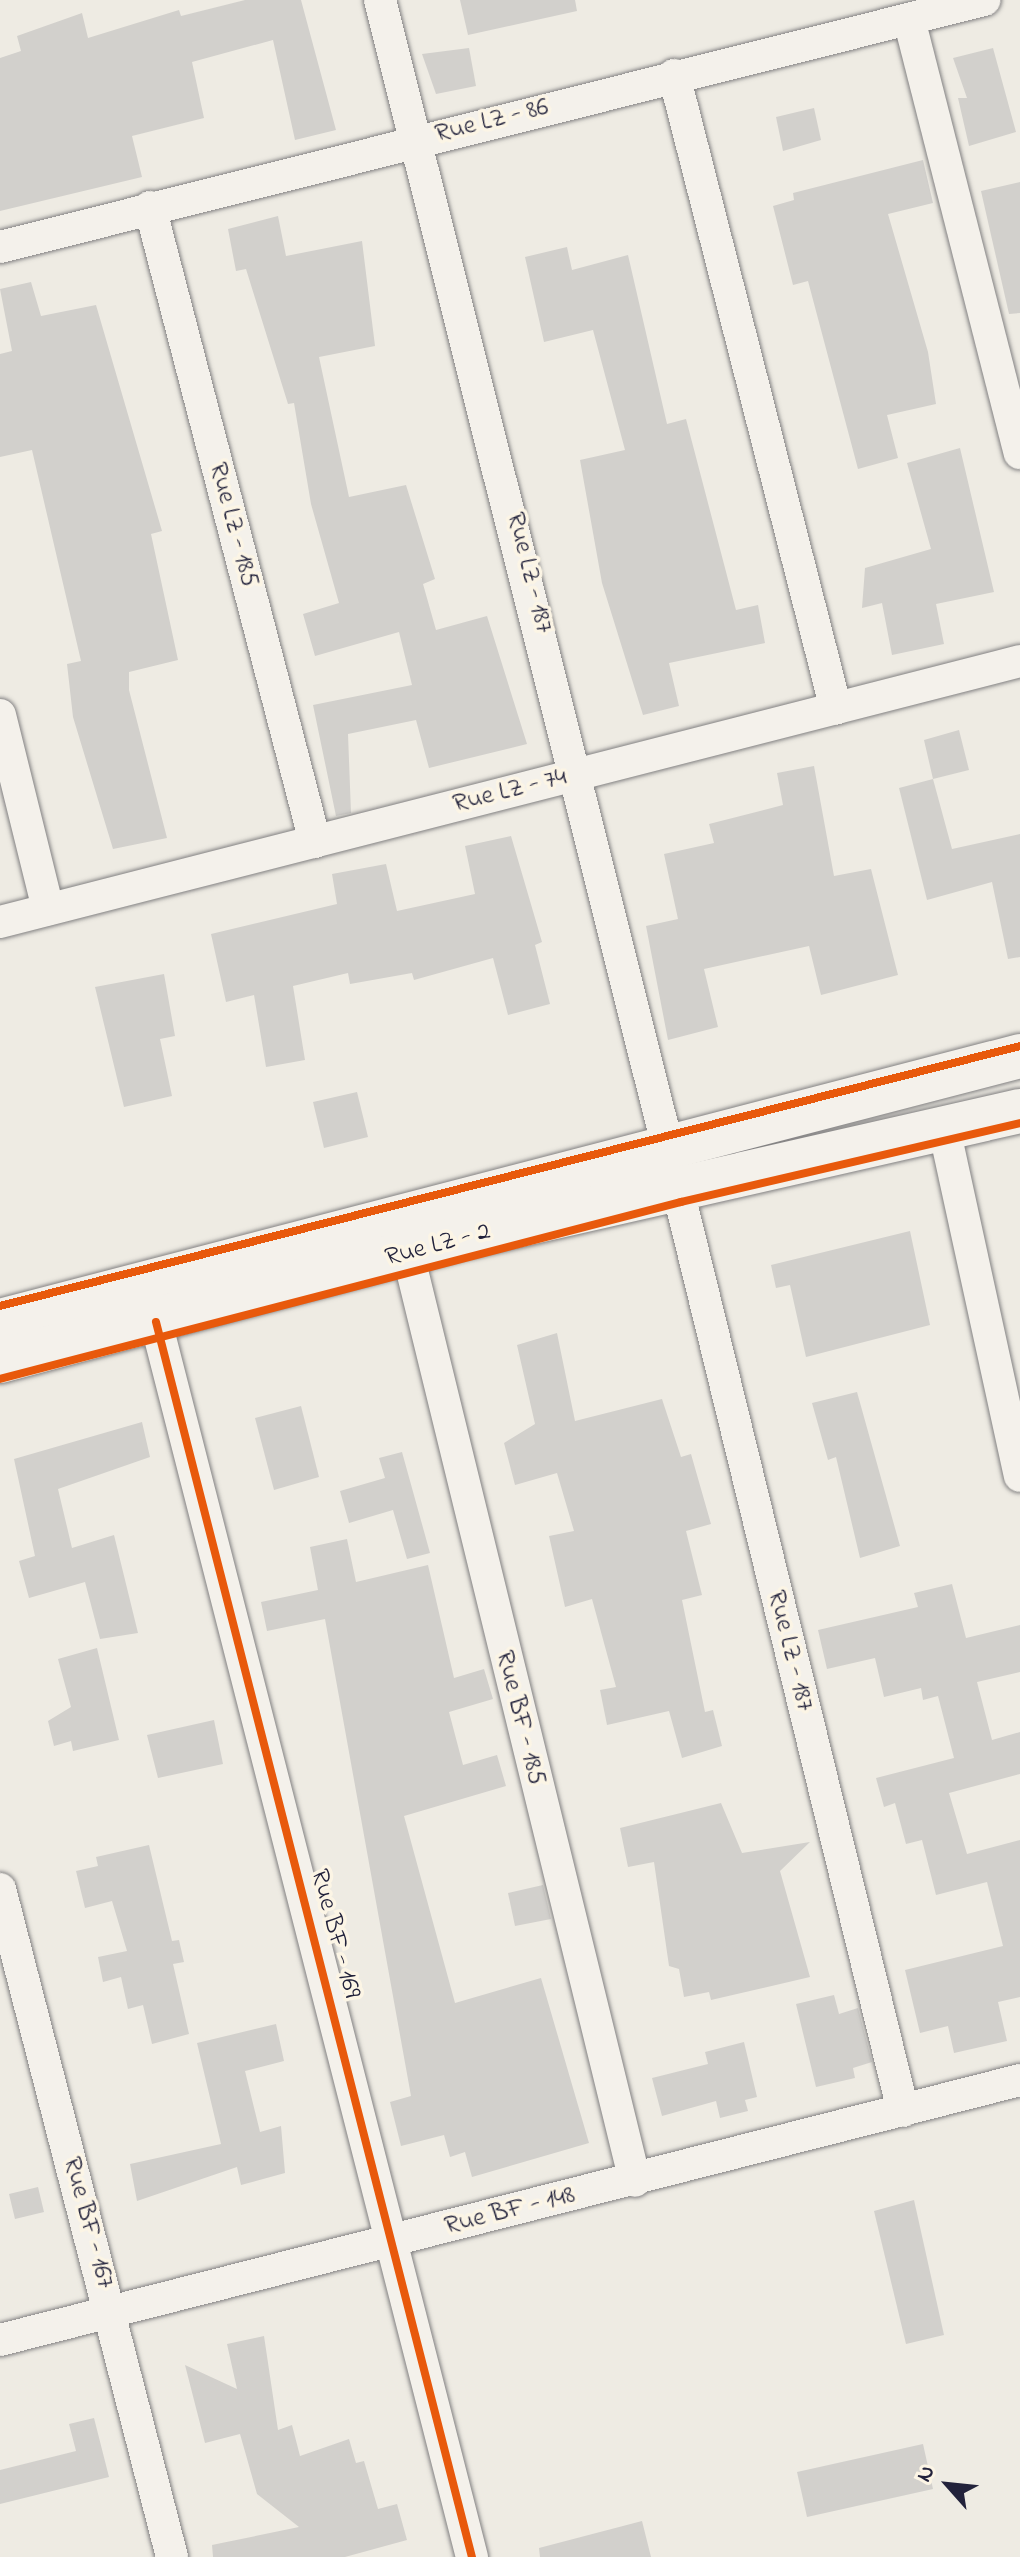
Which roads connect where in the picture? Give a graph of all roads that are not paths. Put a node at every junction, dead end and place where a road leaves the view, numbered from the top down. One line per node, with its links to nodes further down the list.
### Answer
1 (380, 0): 5 (street, Rue LZ - 187)
2 (984, 0): 3 (street, Rue LZ - 86)
3 (909, 19): 4 (street, Rue LZ - 86); 8 (street)
4 (674, 75): 5 (street, Rue LZ - 86); 10 (street)
5 (417, 141): 6 (street, Rue LZ - 86); 12 (street, Rue LZ - 187)
6 (150, 207): 7 (street, Rue LZ - 86); 13 (street, Rue LZ - 185)
7 (0, 247)
8 (1020, 453)
9 (1020, 661): 10 (street, Rue LZ - 74)
10 (836, 709): 12 (street, Rue LZ - 74)
11 (0, 715): 14 (street)
12 (580, 774): 13 (street, Rue LZ - 74); 19 (street, Rue LZ - 187)
13 (315, 842): 14 (street, Rue LZ - 74)
14 (48, 909): 15 (street, Rue LZ - 74)
15 (0, 922)
16 (1020, 1056): 19 (main road, Rue LZ - 2)
17 (1020, 1111): 18 (main road, Rue LZ - 2)
18 (944, 1128): 20 (main road, Rue LZ - 2); 25 (street)
19 (668, 1148): 22 (main road, Rue LZ - 2)
20 (678, 1190): 21 (main road, Rue LZ - 2); 28 (street, Rue LZ - 187)
21 (408, 1254): 23 (main road, Rue LZ - 2); 29 (street, Rue BF - 185)
22 (0, 1321)
23 (156, 1322): 24 (main road, Rue LZ - 2); 30 (street, Rue BF - 169)
24 (0, 1361)
25 (1020, 1476)
26 (0, 1889): 31 (street, Rue BF - 167)
27 (1020, 2080): 28 (street, Rue BF - 148)
28 (903, 2111): 29 (street, Rue BF - 148)
29 (635, 2181): 30 (street, Rue BF - 148)
30 (394, 2240): 31 (street, Rue BF - 148); 34 (street, Rue BF - 169)
31 (110, 2312): 32 (street, Rue BF - 148); 33 (street, Rue BF - 167)
32 (0, 2340)
33 (172, 2557)
34 (472, 2557)

